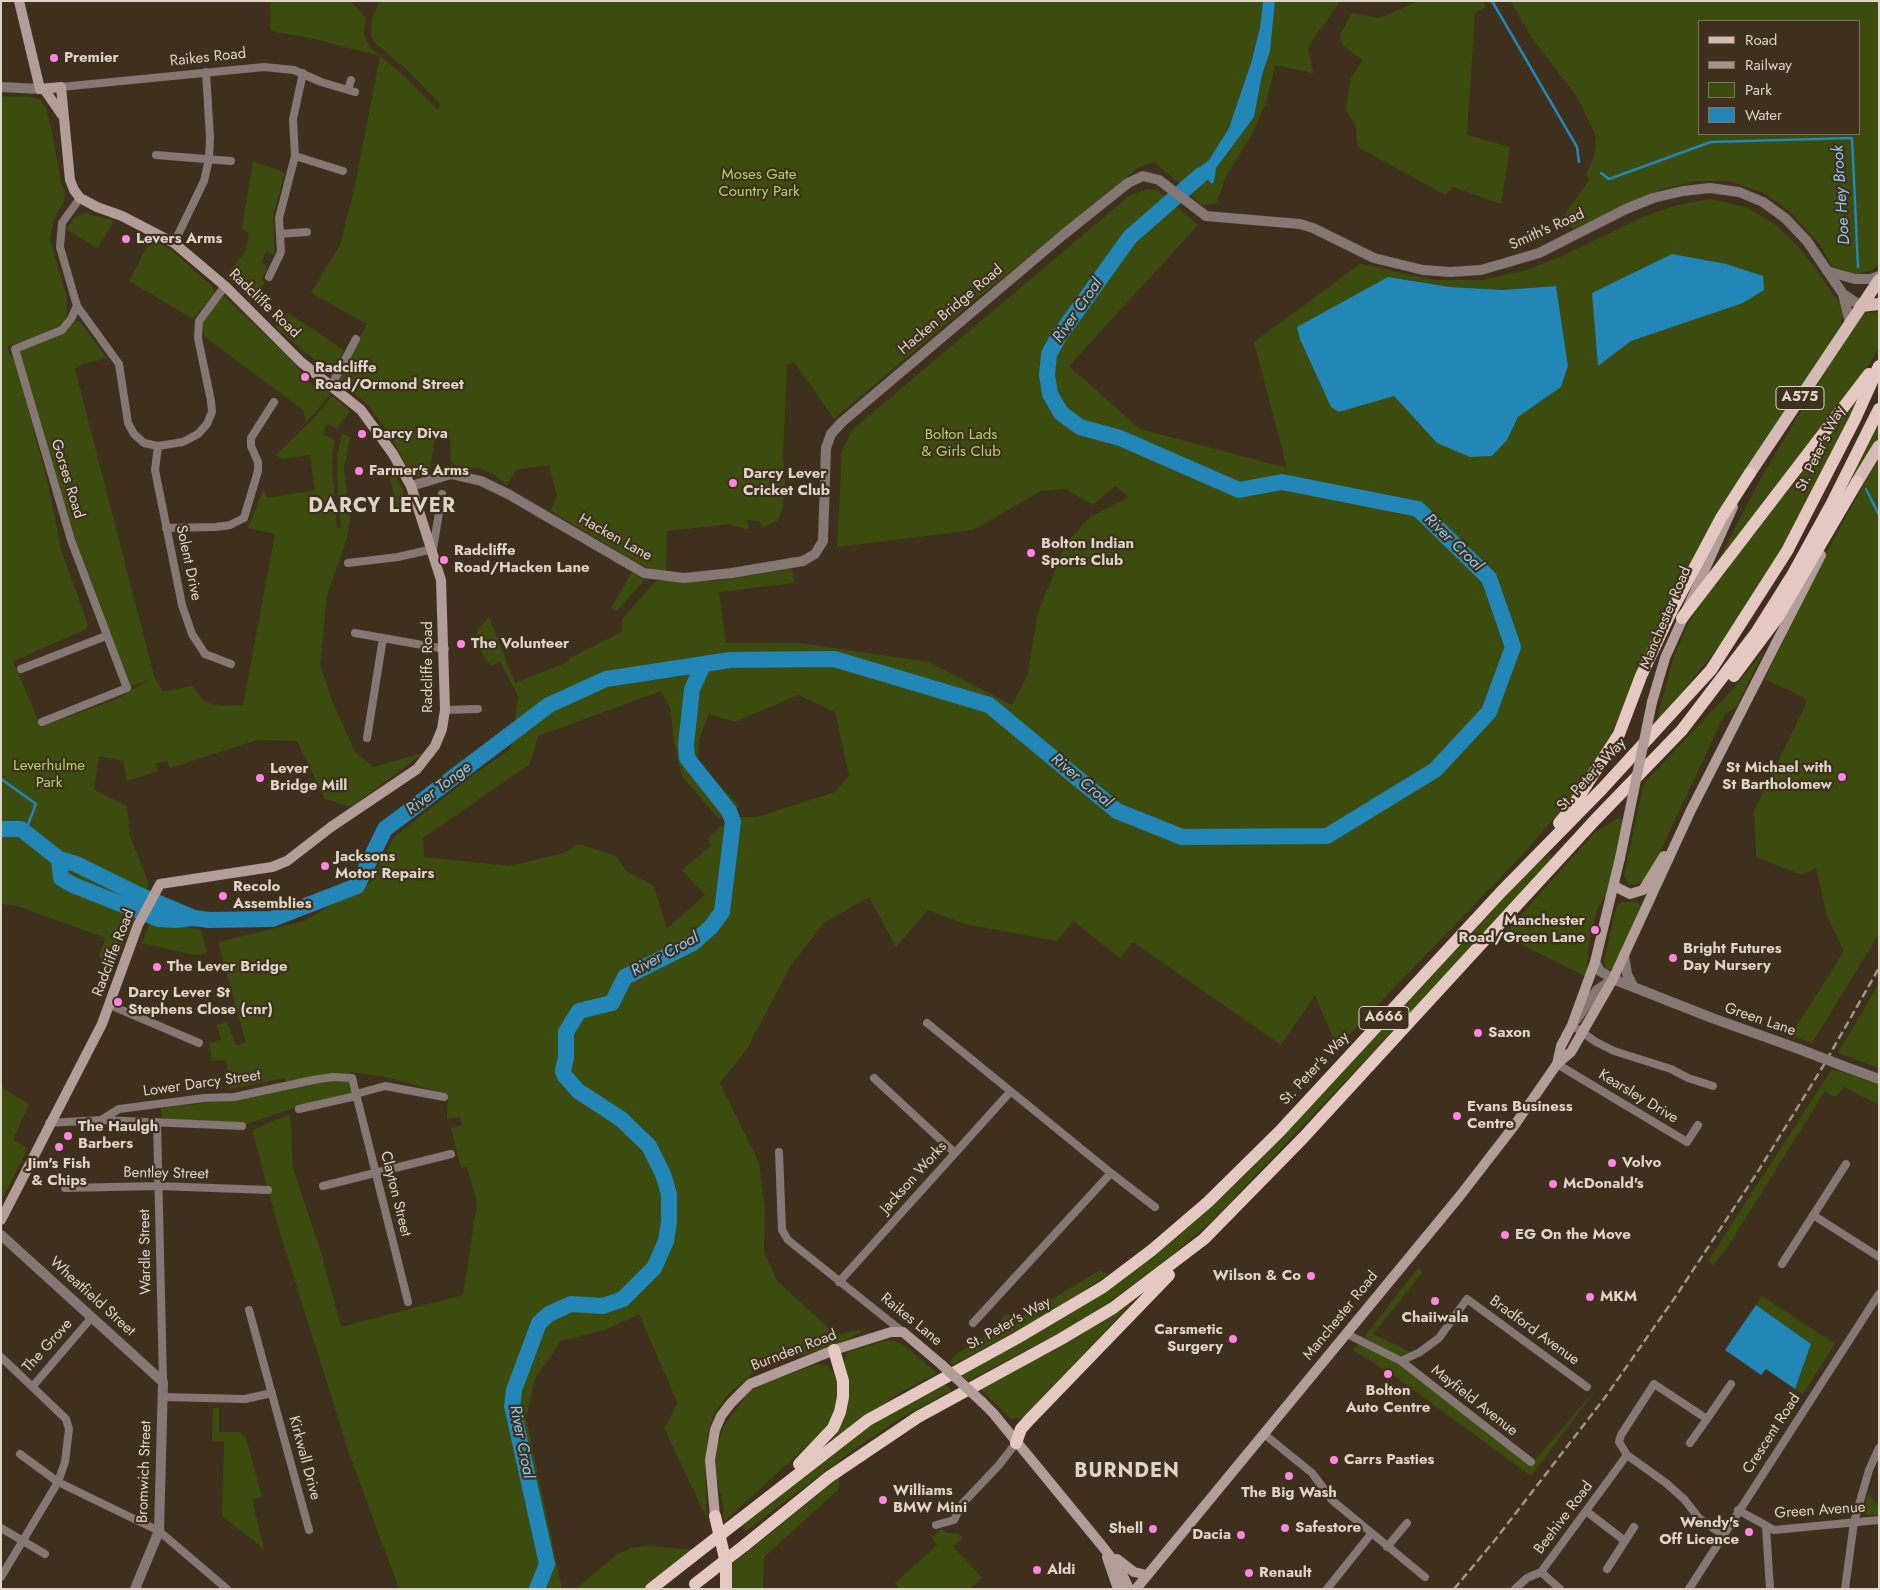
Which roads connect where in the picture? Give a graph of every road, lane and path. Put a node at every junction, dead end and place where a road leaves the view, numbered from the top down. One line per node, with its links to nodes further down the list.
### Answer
1 (19, 1): 7 (main road)
2 (206, 72): 3 (street, Raikes Road); 6 (street, Raikes Road); 11 (street)
3 (303, 73): 4 (street, Raikes Road); 10 (street)
4 (351, 80)
5 (1, 87): 7 (street)
6 (61, 87): 7 (main road); 8 (main road)
7 (42, 89): 8 (main road)
8 (64, 122): 16 (main road)
9 (156, 155): 11 (street)
10 (295, 156): 13 (street); 19 (street)
11 (208, 160): 12 (street); 20 (street)
12 (231, 161)
13 (333, 168): 14 (street); 15 (street)
14 (342, 171)
15 (330, 178)
16 (80, 198): 20 (main road, Radcliffe Road); 30 (street)
17 (1193, 208): 23 (street, Smith's Road); 46 (street, Hacken Bridge Road)
18 (307, 232): 19 (street)
19 (280, 234): 22 (street)
20 (174, 243): 27 (main road, Radcliffe Road)
21 (266, 259): 22 (street)
22 (275, 264): 25 (street)
23 (1827, 271): 24 (street); 28 (street, Smith's Road)
24 (1879, 276)
25 (269, 277)
26 (1879, 280): 31 (main road, Manchester Road / A575)
27 (225, 286): 35 (main road, Radcliffe Road); 38 (street)
28 (1843, 294): 31 (street, Smith's Road); 32 (street, Smith's Road)
29 (1879, 304): 31 (main road)
30 (77, 306): 38 (street); 50 (street, Gorses Road)
31 (1861, 306): 32 (main road, Manchester Road / A575)
32 (1850, 324): 40 (main road, Manchester Road / A575)
33 (356, 338): 35 (street)
34 (1879, 364): 48 (highway); 62 (highway, St. Peter's Way / A666)
35 (333, 388): 42 (main road, Radcliffe Road)
36 (274, 402): 44 (street)
37 (1879, 409): 58 (highway, A666)
38 (158, 446): 44 (street, Solent Drive)
39 (1879, 446): 41 (main road, Manchester Road)
40 (1750, 473): 48 (main road, Manchester Road); 62 (highway)
41 (1857, 482): 58 (highway); 60 (main road, Manchester Road)
42 (411, 486): 45 (main road, Radcliffe Road); 46 (street, Hacken Lane)
43 (442, 494): 45 (street)
44 (166, 528): 53 (street, Solent Drive)
45 (432, 549): 47 (street); 52 (main road, Radcliffe Road)
46 (815, 554)
47 (348, 563)
48 (1682, 618): 61 (main road, Manchester Road, bridge)
49 (355, 633): 51 (street)
50 (106, 636): 54 (street); 57 (street, Gorses Road)
51 (383, 638): 52 (street); 59 (street)
52 (445, 649): 56 (main road, Radcliffe Road)
53 (231, 664)
54 (21, 669)
55 (478, 709): 56 (street)
56 (445, 710): 67 (main road, Radcliffe Road)
57 (42, 722)
58 (1682, 730): 101 (highway, A666)
59 (367, 738)
60 (1691, 810): 61 (main road); 63 (main road, Manchester Road)
61 (1614, 886): 64 (main road, Manchester Road)
62 (1501, 892): 133 (highway, St. Peter's Way / A666)
63 (1624, 955): 65 (main road, Manchester Road); 66 (street)
64 (1595, 962): 65 (street, Green Lane); 69 (main road, Manchester Road)
65 (1613, 979): 66 (street, Green Lane); 69 (street); 70 (main road, Manchester Road)
66 (1633, 986): 75 (street, Green Lane, bridge)
67 (110, 1005): 71 (street); 84 (main road, Radcliffe Road)
68 (927, 1023): 78 (street)
69 (1572, 1025): 70 (street); 72 (main road, Manchester Road)
70 (1583, 1032): 72 (main road, Manchester Road); 76 (street)
71 (199, 1043)
72 (1557, 1064): 85 (street, Kearsley Drive); 111 (main road, Manchester Road)
73 (1703, 1073): 76 (street)
74 (874, 1078): 88 (street)
75 (1879, 1079)
76 (1700, 1082): 77 (street)
77 (1713, 1086)
78 (1010, 1092): 88 (street, Jackson Works); 92 (street)
79 (356, 1095): 80 (street); 81 (street); 82 (street, Lower Darcy Street); 91 (street, Clayton Street)
80 (444, 1097)
81 (299, 1109)
82 (101, 1120): 83 (street); 84 (street)
83 (157, 1122): 86 (street); 93 (street, Wardle Street)
84 (49, 1123): 99 (main road, Radcliffe Road)
85 (1698, 1125)
86 (242, 1126)
87 (779, 1152): 104 (street, Raikes Lane)
88 (955, 1153): 104 (street, Jackson Works)
89 (451, 1154): 91 (street)
90 (1846, 1164): 98 (street)
91 (376, 1172): 94 (street); 106 (street, Clayton Street)
92 (1111, 1173): 97 (street); 109 (street)
93 (158, 1186): 95 (street, Bentley Street); 96 (street, Bentley Street); 115 (street, Wardle Street)
94 (323, 1186)
95 (65, 1188)
96 (268, 1190)
97 (1155, 1207)
98 (1813, 1215): 102 (street); 103 (street)
99 (1, 1220)
100 (1, 1235): 108 (street, Wheatfield Street)
101 (1204, 1239): 123 (highway); 155 (highway, A666, bridge)
102 (1778, 1252)
103 (1879, 1258)
104 (839, 1282): 110 (street, Raikes Lane)
105 (1879, 1294): 130 (street, Crescent Road)
106 (408, 1302)
107 (249, 1310): 119 (street, Kirkwall Drive)
108 (92, 1317): 115 (street, Wheatfield Street); 117 (street, The Grove)
109 (973, 1323)
110 (903, 1332): 112 (main road, Burnden Road); 123 (main road, Raikes Lane, bridge)
111 (1347, 1334): 114 (street); 122 (main road, Manchester Road)
112 (834, 1350): 132 (main road, Burnden Road); 133 (highway)
113 (1, 1357): 117 (street, The Grove)
114 (1401, 1361): 118 (street, Bradford Avenue); 128 (street, Mayfield Avenue)
115 (163, 1382): 120 (street, Bromwich Street)
116 (1731, 1384): 121 (street)
117 (33, 1386): 129 (street)
118 (1587, 1387)
119 (272, 1393): 120 (street); 141 (street, Kirkwall Drive)
120 (162, 1397): 142 (street, Bromwich Street)
121 (1707, 1419): 124 (street); 127 (street)
122 (1264, 1434): 143 (street); 154 (main road, Manchester Road)
123 (1016, 1443): 137 (street); 147 (main road, Raikes Lane)
124 (1690, 1443)
125 (1879, 1448): 135 (street)
126 (20, 1454): 129 (street)
127 (1627, 1455): 131 (street, Beehive Road); 144 (street)
128 (1531, 1462)
129 (58, 1482): 142 (street); 145 (street)
130 (1738, 1510): 139 (street, Green Avenue); 144 (street, Crescent Road)
131 (1586, 1511): 146 (street); 151 (street, Beehive Road)
132 (716, 1516): 159 (highway)
133 (741, 1518): 158 (highway, St. Peter's Way / A666, bridge)
134 (1879, 1520): 135 (street, Green Avenue)
135 (1854, 1522): 139 (street, Green Avenue); 167 (street)
136 (1407, 1523): 148 (street)
137 (936, 1525)
138 (1634, 1527): 146 (street)
139 (1766, 1527): 166 (street)
140 (1, 1528): 145 (street)
141 (309, 1530)
142 (159, 1531): 156 (street, Bromwich Street); 157 (street)
143 (1371, 1534): 148 (street); 162 (street)
144 (1722, 1535): 165 (street, Crescent Road)
145 (21, 1541): 149 (street); 152 (street)
146 (1625, 1541): 150 (street)
147 (1103, 1547): 154 (main road, Raikes Lane); 160 (main road, Raikes Lane); 161 (main road, Raikes Lane)
148 (1388, 1547): 153 (street)
149 (45, 1554)
150 (1608, 1569)
151 (1541, 1572): 163 (street, Beehive Road); 164 (street)
152 (1, 1577)
153 (1425, 1577)
154 (1142, 1582): 161 (main road, Manchester Road)
155 (692, 1586)
156 (135, 1589)
157 (227, 1589)
158 (650, 1589)
159 (726, 1589)
160 (1118, 1589)
161 (1131, 1589)
162 (1327, 1589)
163 (1516, 1589)
164 (1560, 1589)
165 (1689, 1589)
166 (1770, 1589)
167 (1845, 1589)

